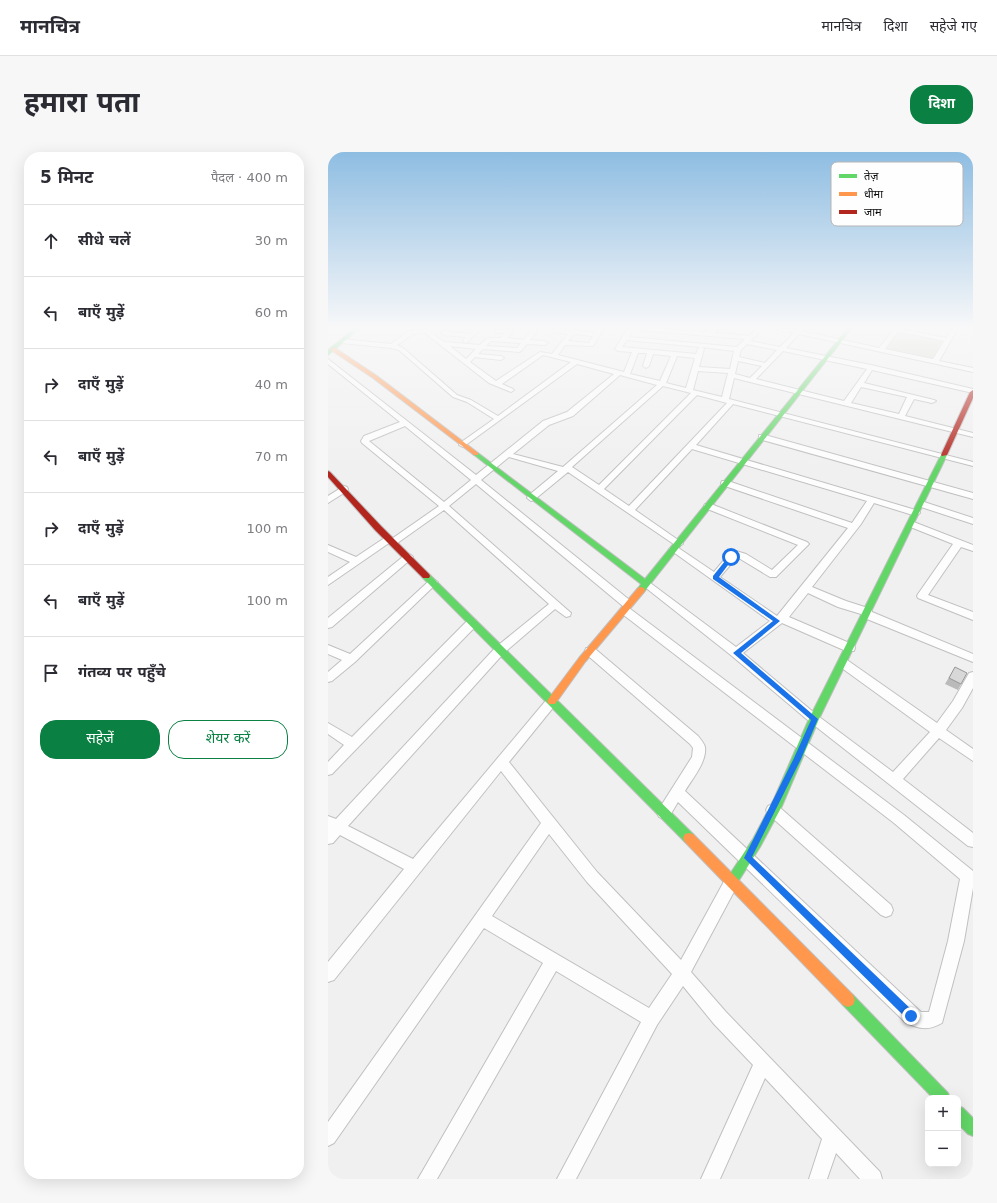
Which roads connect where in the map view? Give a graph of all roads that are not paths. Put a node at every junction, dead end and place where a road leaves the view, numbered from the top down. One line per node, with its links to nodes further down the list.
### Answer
1 (347, 376): 32 (street)
2 (373, 376): 36 (street)
3 (432, 376): 31 (street)
4 (484, 376): 19 (street)
5 (508, 376): 19 (street)
6 (557, 376): 31 (street)
7 (620, 376): 38 (street)
8 (635, 376): 18 (street)
9 (666, 376): 18 (street)
10 (694, 376): 22 (street)
11 (731, 376): 26 (street)
12 (740, 376): 17 (street)
13 (756, 376): 17 (street)
14 (811, 376): 24 (street)
15 (865, 376): 20 (street)
16 (909, 376): 23 (street)
17 (752, 380): 24 (street)
18 (663, 383): 22 (street); 43 (street)
19 (497, 384): 21 (street)
20 (859, 384): 25 (street); 28 (street)
21 (511, 390)
22 (692, 391): 26 (street); 49 (street)
23 (973, 391): 33 (street)
24 (798, 392): 28 (street); 29 (street)
25 (911, 397): 27 (street); 30 (street)
26 (729, 400): 29 (street); 37 (street)
27 (932, 402)
28 (846, 404): 30 (street)
29 (781, 414): 35 (street); 39 (street)
30 (902, 417): 33 (street)
31 (499, 419): 36 (street)
32 (405, 423): 45 (street); 55 (street)
33 (954, 431): 34 (street); 39 (street)
34 (973, 435)
35 (762, 437): 40 (street); 47 (street)
36 (463, 445): 42 (street)
37 (691, 446): 40 (street); 57 (street)
38 (509, 455): 42 (street); 43 (street)
39 (943, 456): 41 (street); 47 (street)
40 (742, 462): 46 (street); 53 (street)
41 (973, 464)
42 (492, 468): 45 (street); 51 (street)
43 (567, 469): 49 (street); 51 (street)
44 (328, 474): 48 (street)
45 (477, 480): 55 (street); 75 (street)
46 (725, 484): 56 (street); 61 (street)
47 (930, 484): 50 (street); 54 (street)
48 (344, 489): 52 (street); 62 (street)
49 (599, 490): 57 (street)
50 (973, 496)
51 (531, 498): 72 (street)
52 (328, 500)
53 (872, 500): 58 (street); 61 (street)
54 (921, 504): 58 (street); 59 (street)
55 (444, 506): 62 (street); 74 (street)
56 (708, 506): 64 (street); 69 (street)
57 (630, 511): 64 (street)
58 (916, 513): 60 (street)
59 (973, 521)
60 (911, 524): 63 (street); 77 (street)
61 (854, 527): 73 (street)
62 (391, 540): 67 (street); 68 (street)
63 (959, 542): 66 (street); 78 (street)
64 (676, 546): 69 (street); 72 (street)
65 (328, 548): 68 (street)
66 (973, 548)
67 (408, 557): 71 (street); 81 (street)
68 (356, 561): 70 (street)
69 (715, 577): 79 (street)
70 (328, 582)
71 (433, 582): 80 (street); 88 (street)
72 (646, 584): 75 (street); 86 (street)
73 (806, 588): 77 (street); 79 (street)
74 (556, 604): 76 (street); 84 (street)
75 (627, 607): 85 (street); 97 (street)
76 (566, 613)
77 (866, 613): 82 (street); 87 (street)
78 (973, 616)
79 (779, 619): 82 (street); 86 (street)
80 (472, 623): 84 (street); 96 (street)
81 (328, 624)
82 (850, 648): 89 (street)
83 (328, 649): 88 (street)
84 (500, 650): 92 (street); 106 (street)
85 (590, 651): 92 (street); 102 (street)
86 (736, 653): 93 (street)
87 (973, 656)
88 (351, 659): 91 (street)
89 (842, 663): 93 (street); 95 (street)
90 (973, 676): 95 (street)
91 (328, 678)
92 (552, 701): 99 (street); 104 (street)
93 (814, 719): 97 (street); 101 (street)
94 (329, 730): 96 (street)
95 (938, 730): 98 (street); 101 (street)
96 (354, 745): 100 (street)
97 (802, 746): 103 (street); 111 (street)
98 (973, 756)
99 (501, 762): 105 (street); 110 (street)
100 (328, 770)
101 (894, 780): 108 (street)
102 (677, 792): 104 (street); 109 (street)
103 (773, 810): 109 (street); 113 (street)
104 (664, 813): 112 (street)
105 (549, 823): 114 (street); 116 (street)
106 (333, 825): 107 (street); 110 (street)
107 (328, 838)
108 (973, 841)
109 (748, 858): 111 (street); 112 (street)
110 (414, 867): 117 (street)
111 (970, 878)
112 (732, 881): 116 (street); 120 (street)
113 (886, 910)
114 (482, 918): 115 (street); 124 (street)
115 (553, 961): 118 (street); 125 (street)
116 (682, 973): 118 (street); 119 (street)
117 (328, 974)
118 (651, 1018): 126 (street)
119 (763, 1063): 123 (street); 127 (street)
120 (940, 1095)
121 (961, 1116): 122 (street)
122 (973, 1129)
123 (832, 1136): 128 (street); 129 (street)
124 (328, 1137)
125 (427, 1179)
126 (566, 1179)
127 (710, 1179)
128 (818, 1179)
129 (873, 1179)

